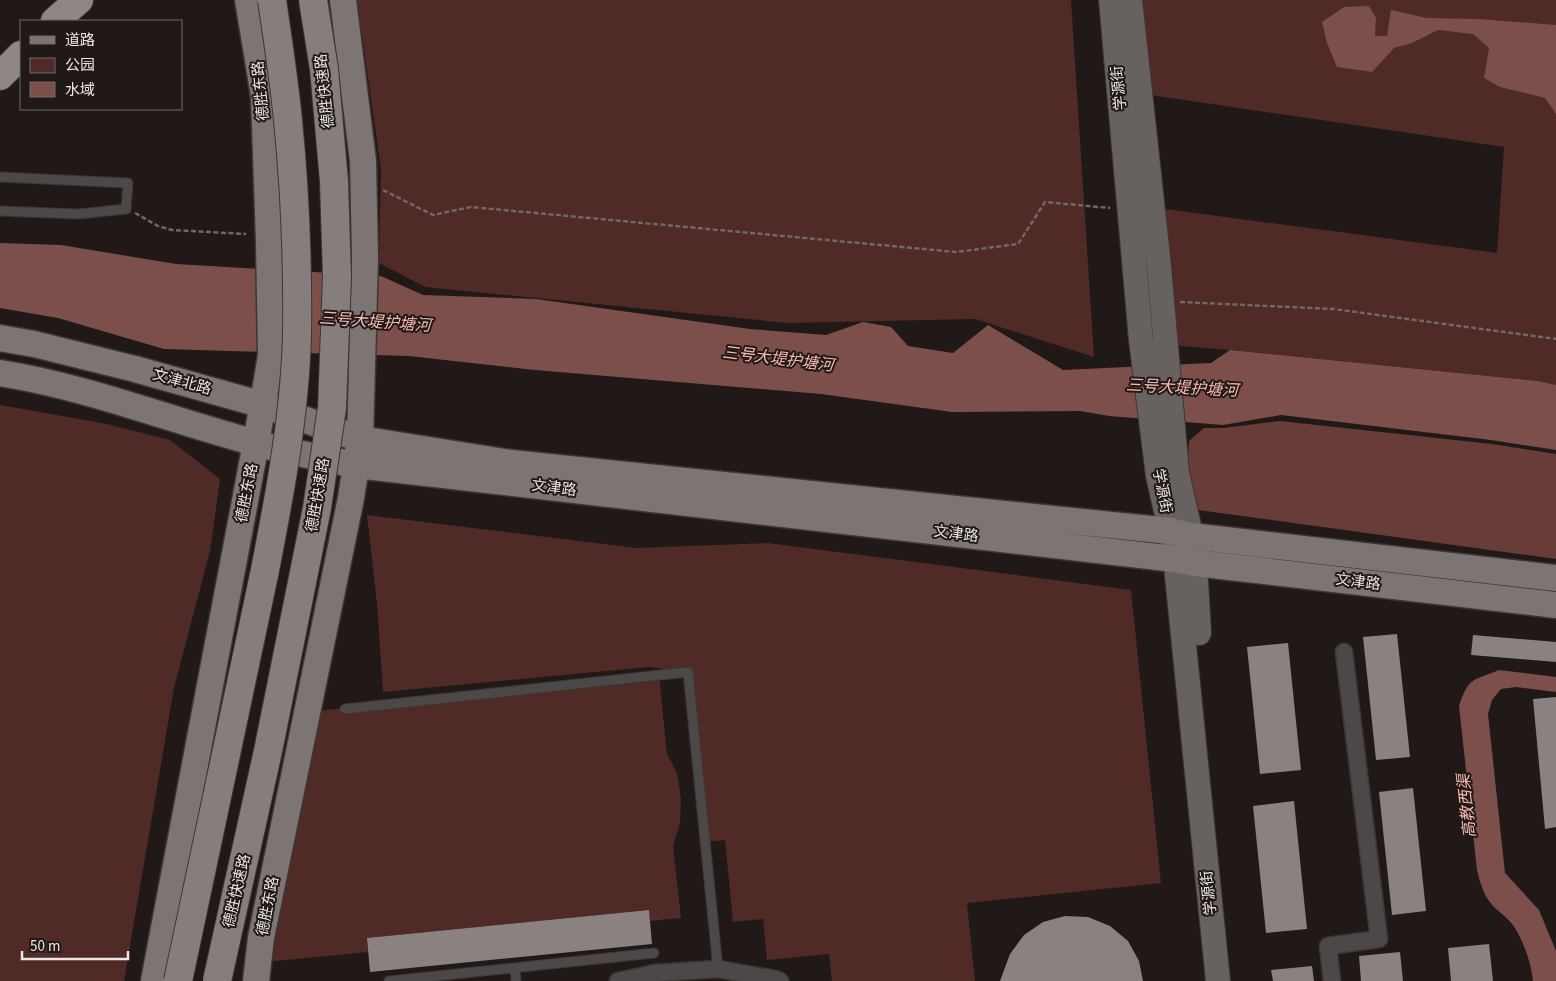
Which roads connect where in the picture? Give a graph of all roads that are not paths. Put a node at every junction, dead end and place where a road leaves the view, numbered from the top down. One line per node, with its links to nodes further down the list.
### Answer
1 (79, 0): 8 (highway)
2 (248, 0): 15 (main road, 德胜东路)
3 (272, 0): 29 (highway, bridge)
4 (313, 0): 30 (highway, 德胜快速路, bridge)
5 (343, 0): 16 (main road, 德胜东路)
6 (1111, 0): 19 (main road, 学源街)
7 (1130, 0): 19 (main road, 学源街)
8 (56, 20)
9 (20, 56): 10 (highway)
10 (0, 76)
11 (0, 177): 12 (lane)
12 (0, 211)
13 (0, 338): 15 (main road, 文津北路)
14 (0, 373): 17 (main road)
15 (263, 405): 16 (main road, 文津北路); 17 (main road, 德胜东路)
16 (360, 439): 18 (main road, 德胜东路); 19 (main road, 文津路)
17 (256, 443): 18 (main road); 28 (main road, 德胜东路)
18 (356, 465): 20 (main road, 文津路); 31 (main road, 德胜东路)
19 (1181, 534): 20 (main road, 学源街); 21 (main road, 文津路)
20 (1185, 561): 22 (main road, 文津路); 36 (main road, 学源街); 37 (main road, 学源街)
21 (1556, 578)
22 (1556, 605)
23 (1344, 652): 38 (street)
24 (345, 709): 27 (lane)
25 (654, 953): 26 (lane)
26 (515, 968): 32 (lane); 33 (lane)
27 (718, 970): 34 (street); 35 (street)
28 (154, 981)
29 (178, 981)
30 (217, 981)
31 (256, 981)
32 (389, 981)
33 (516, 981)
34 (618, 981)
35 (780, 981)
36 (1218, 981)
37 (1229, 981)
38 (1332, 981)

